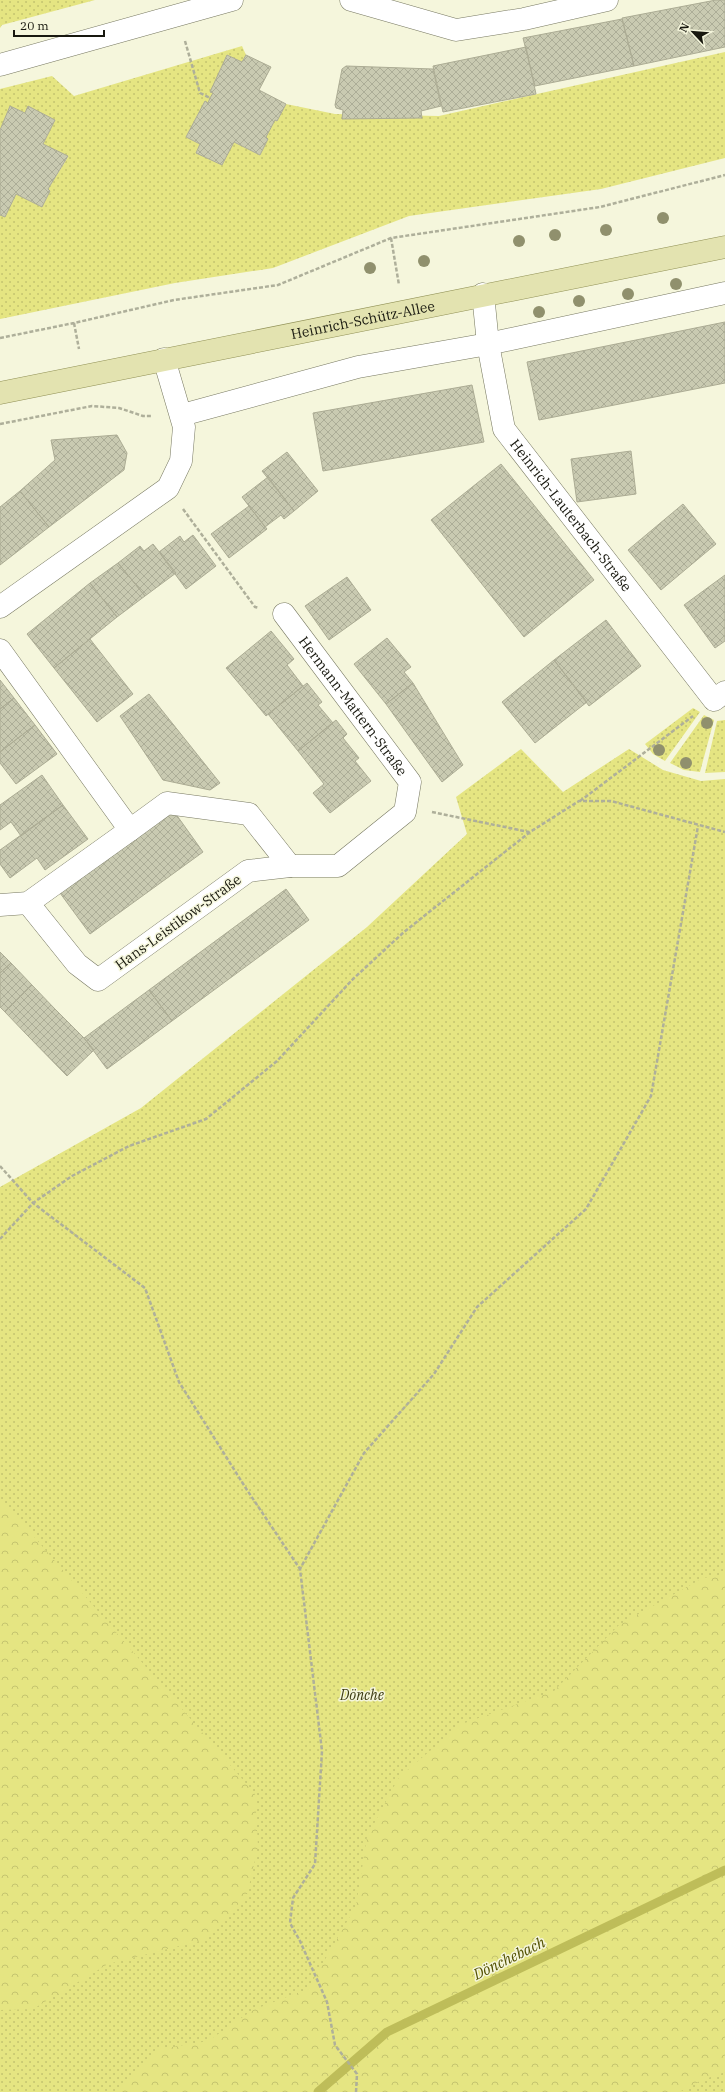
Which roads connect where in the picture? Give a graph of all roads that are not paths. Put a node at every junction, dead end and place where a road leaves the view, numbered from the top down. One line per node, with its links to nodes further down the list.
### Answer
1 (232, 0): 4 (street)
2 (351, 0): 3 (street)
3 (607, 0)
4 (0, 65)
5 (725, 247): 7 (main road, Heinrich-Schütz-Allee)
6 (725, 293): 8 (street)
7 (483, 294): 8 (street, Heinrich-Lauterbach-Straße); 9 (main road, Heinrich-Schütz-Allee)
8 (488, 344): 11 (street); 15 (street, Heinrich-Lauterbach-Straße)
9 (164, 359): 10 (main road, Heinrich-Schütz-Allee); 11 (street)
10 (0, 393)
11 (182, 415): 12 (street)
12 (0, 607)
13 (284, 614): 17 (street, Hermann-Mattern-Straße)
14 (0, 650): 16 (street)
15 (720, 696)
16 (130, 830): 17 (street); 18 (street)
17 (290, 866): 18 (street, Hans-Leistikow-Straße)
18 (28, 903): 19 (street)
19 (0, 905)

